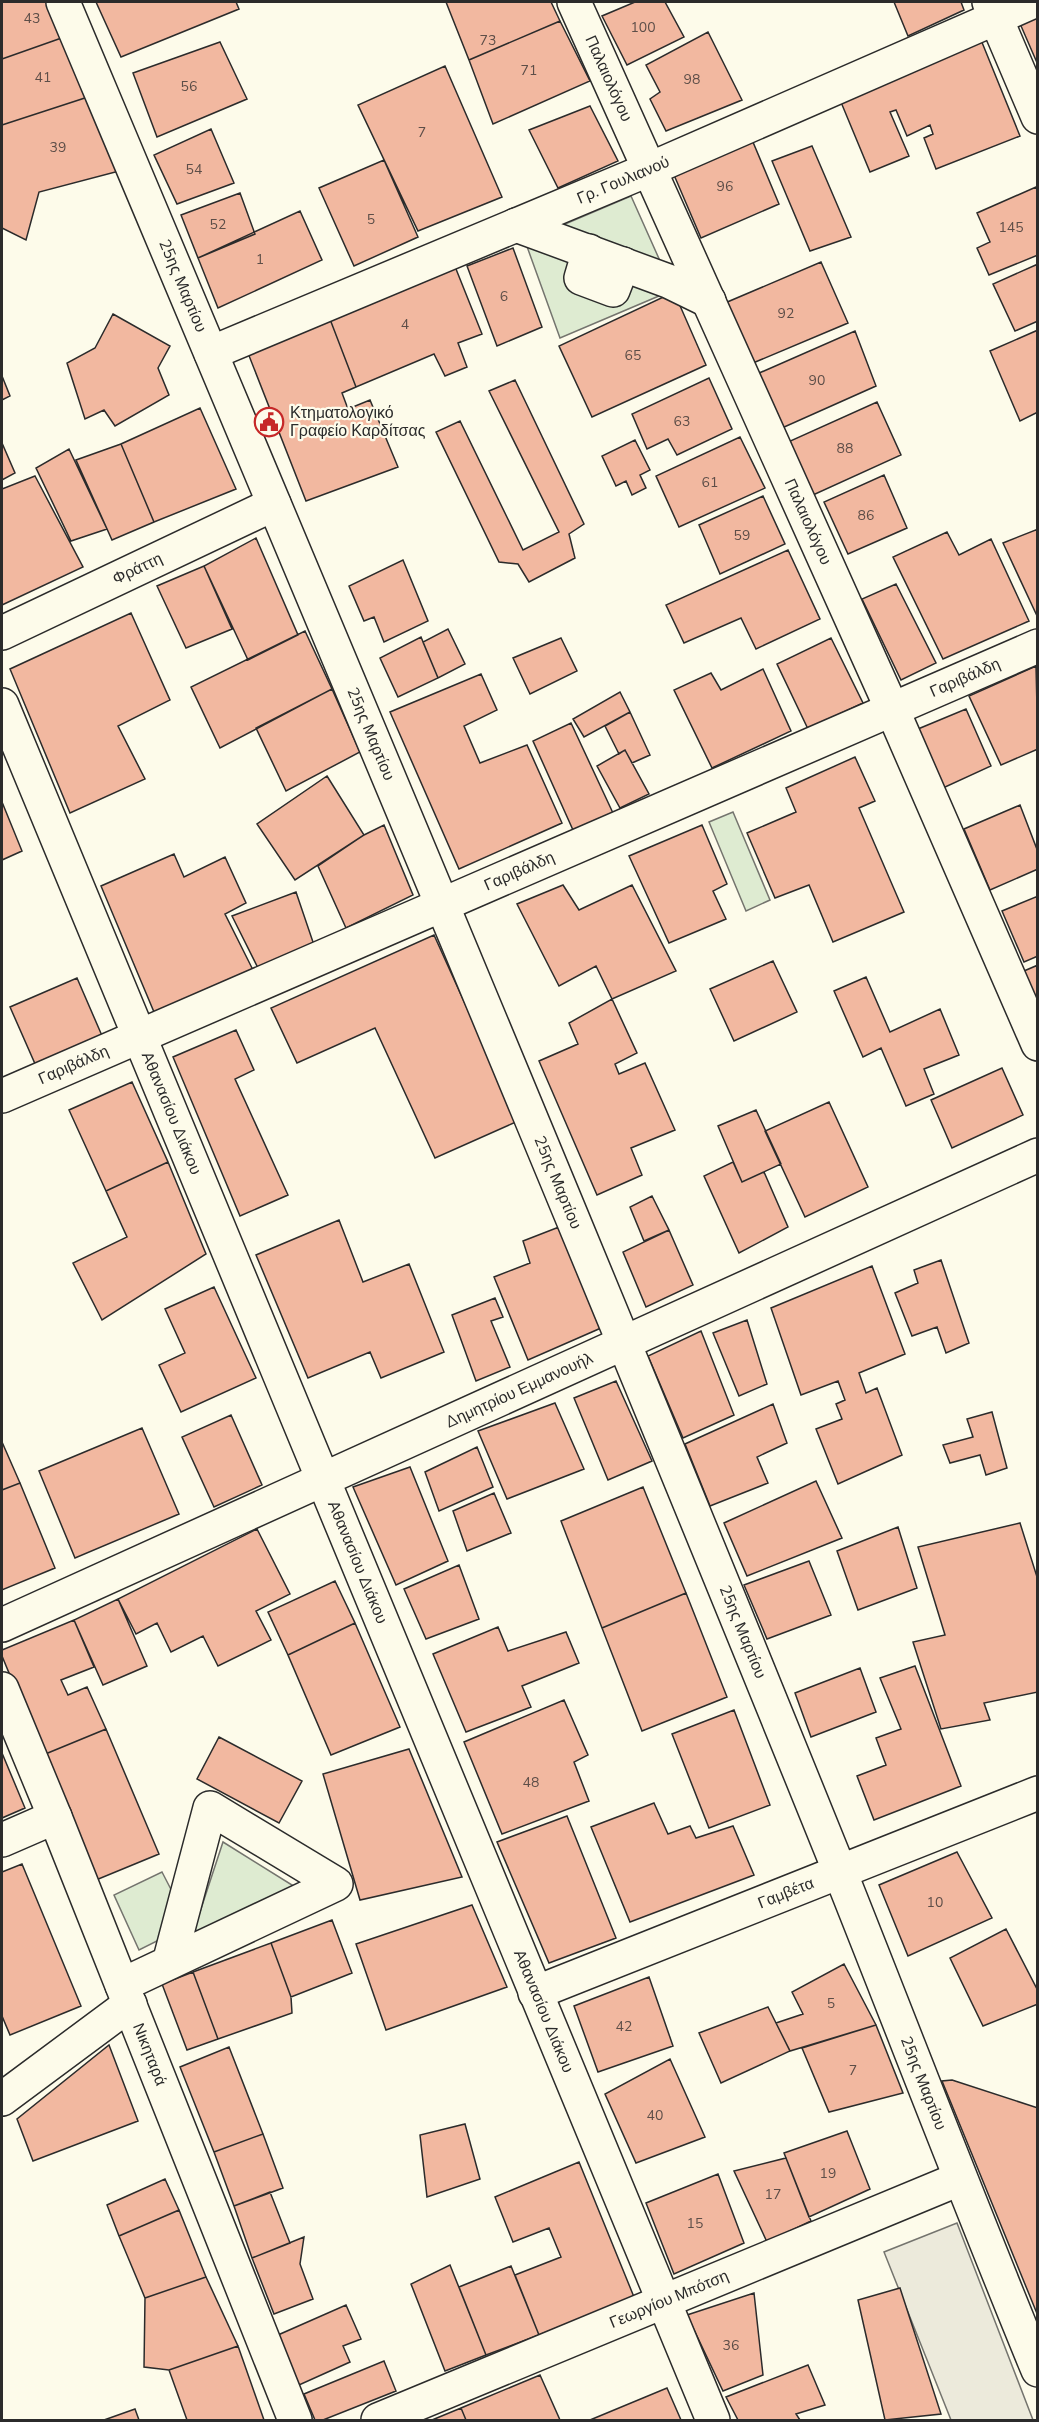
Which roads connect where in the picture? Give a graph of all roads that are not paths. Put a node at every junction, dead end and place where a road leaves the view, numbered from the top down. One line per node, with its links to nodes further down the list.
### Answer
1 (63, 2): 9 (street, 25ης Μαρτίου)
2 (574, 2): 6 (street, Παλαιολόγου)
3 (1032, 2): 4 (street, Γρ. Γουλιανού)
4 (992, 9): 5 (street); 6 (street, Γρ. Γουλιανού)
5 (1038, 117)
6 (650, 169): 7 (street, Γρ. Γουλιανού); 8 (street, Παλαιολόγου)
7 (516, 225): 8 (street); 9 (street, Γρ. Γουλιανού)
8 (709, 301): 14 (street, Παλαιολόγου)
9 (211, 353): 10 (street, 25ης Μαρτίου)
10 (274, 504): 11 (street, Φράττη); 15 (street, 25ης Μαρτίου)
11 (2, 633)
12 (1038, 646): 14 (street, Γαριβάλδη)
13 (2, 705): 16 (street, Αθανασίου Διάκου)
14 (892, 709): 15 (street, Γαριβάλδη); 17 (street, Παλαιολόγου)
15 (441, 905): 16 (street, Γαριβάλδη); 20 (street, 25ης Μαρτίου)
16 (140, 1036): 18 (street, Γαριβάλδη); 21 (street, Αθανασίου Διάκου)
17 (1038, 1044)
18 (2, 1096)
19 (1038, 1155): 20 (street, Δημητρίου Εμμανουήλ)
20 (623, 1343): 21 (street, Δημητρίου Εμμανουήλ); 27 (street, 25ης Μαρτίου)
21 (322, 1480): 22 (street, Δημητρίου Εμμανουήλ); 29 (street, Αθανασίου Διάκου)
22 (2, 1625)
23 (2, 1689): 25 (street, Νικηταρά)
24 (1038, 1794): 27 (street, Γαμβέτα)
25 (55, 1816): 26 (street); 30 (street, Νικηταρά)
26 (2, 1840)
27 (840, 1872): 29 (street, Γαμβέτα); 32 (street, 25ης Μαρτίου)
28 (169, 1963): 28 (street); 30 (street)
29 (535, 1993): 33 (street, Αθανασίου Διάκου)
30 (126, 1995): 31 (street); 35 (street, Νικηταρά)
31 (2, 2099)
32 (959, 2179): 33 (street, Γεωργίου Μπότση); 34 (street, 25ης Μαρτίου)
33 (663, 2302): 36 (street, Γεωργίου Μπότση); 37 (street, Αθανασίου Διάκου)
34 (1038, 2370)
35 (296, 2421)
36 (378, 2421)
37 (713, 2421)

